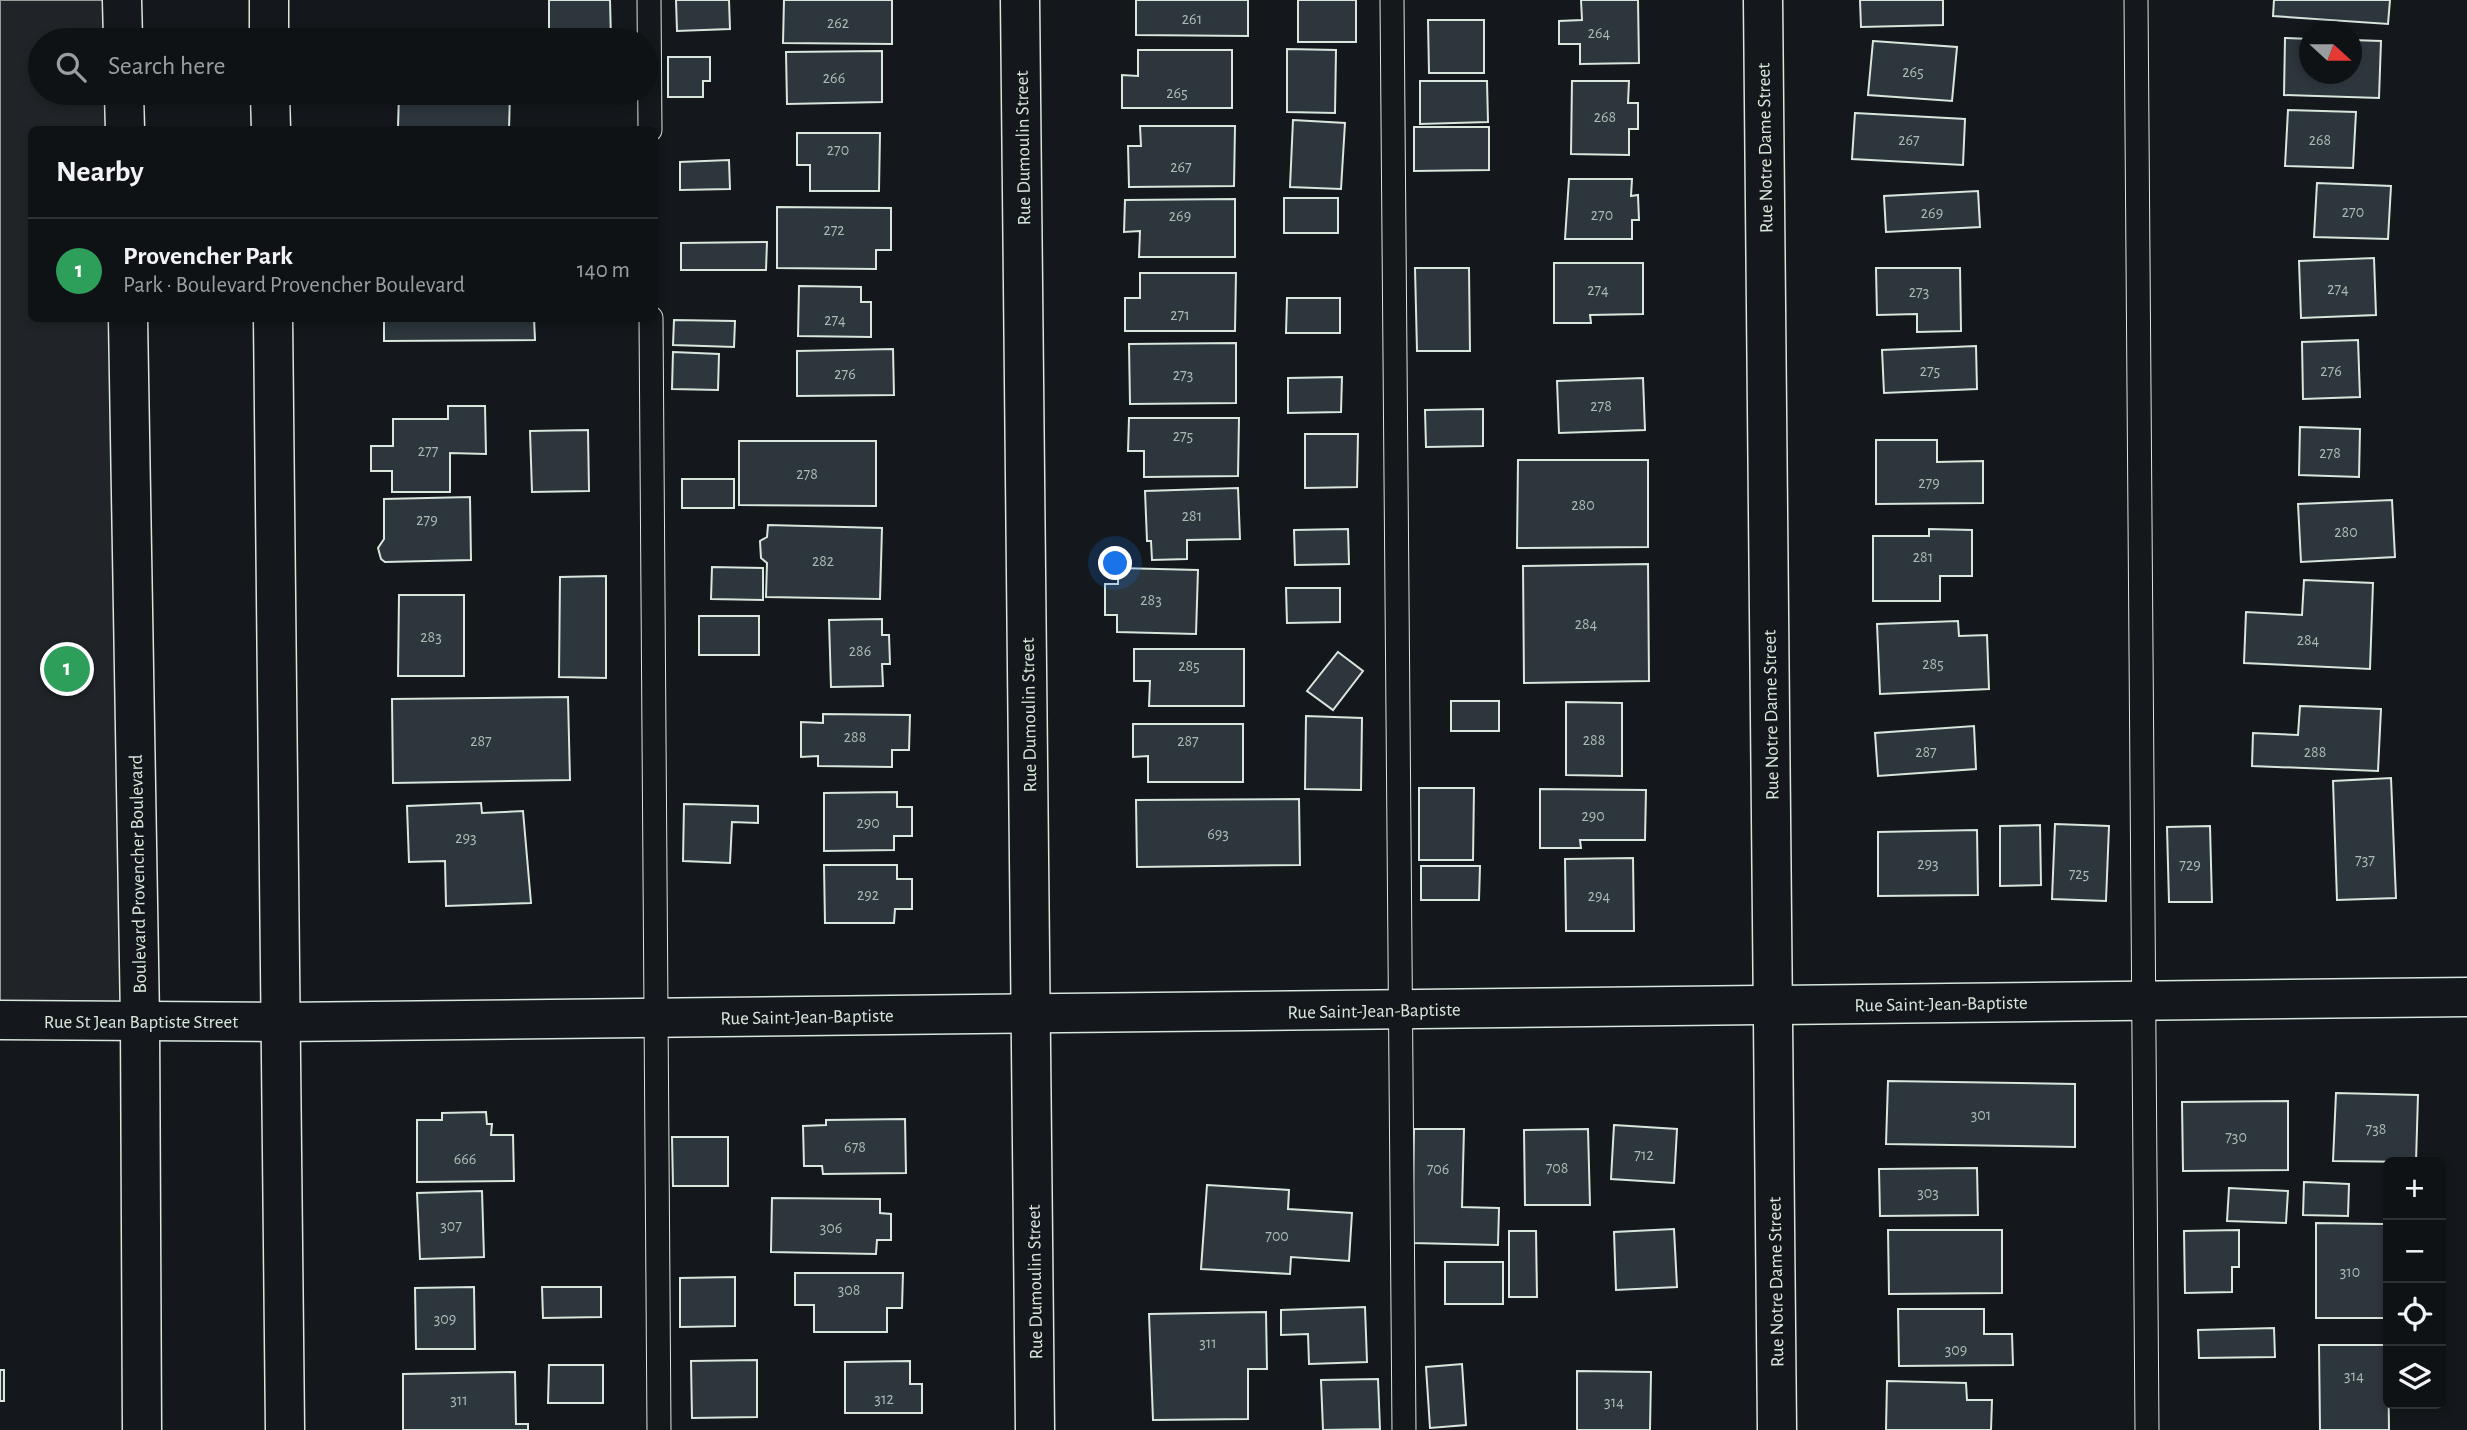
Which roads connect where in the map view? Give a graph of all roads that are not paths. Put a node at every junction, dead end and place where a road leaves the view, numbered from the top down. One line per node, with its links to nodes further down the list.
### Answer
1 (122, 0): 8 (street)
2 (269, 0): 9 (street)
3 (649, 0): 10 (lane)
4 (1020, 0): 24 (street, Rue Dumoulin Street)
5 (1392, 0): 23 (lane)
6 (1763, 0): 22 (street, Rue Notre Dame Street)
7 (2136, 0): 21 (lane)
8 (123, 28)
9 (270, 28)
10 (649, 28)
11 (124, 105): 14 (street)
12 (270, 105): 15 (street)
13 (650, 105): 16 (lane)
14 (125, 126)
15 (271, 126)
16 (650, 126)
17 (128, 322): 27 (street, Boulevard Provencher Boulevard)
18 (273, 322): 28 (street)
19 (651, 322): 25 (lane)
20 (2467, 997): 21 (street, Rue Saint-Jean-Baptiste)
21 (2147, 1000): 22 (street, Rue Saint-Jean-Baptiste); 35 (lane)
22 (1772, 1005): 23 (street, Rue Saint-Jean-Baptiste); 34 (street, Rue Notre Dame Street)
23 (1403, 1009): 24 (street, Rue Saint-Jean-Baptiste); 33 (lane)
24 (1031, 1013): 25 (street, Rue Saint-Jean-Baptiste); 32 (street, Rue Dumoulin Street)
25 (654, 1018): 28 (street, Rue Saint-Jean-Baptiste); 31 (lane)
26 (0, 1020): 27 (street, Rue St Jean Baptiste Street)
27 (139, 1020): 28 (street, Rue St Jean Baptiste Street); 29 (street, Boulevard Provencher Boulevard)
28 (281, 1022): 30 (street)
29 (142, 1430)
30 (285, 1430)
31 (659, 1430)
32 (1035, 1430)
33 (1405, 1430)
34 (1777, 1430)
35 (2147, 1430)

